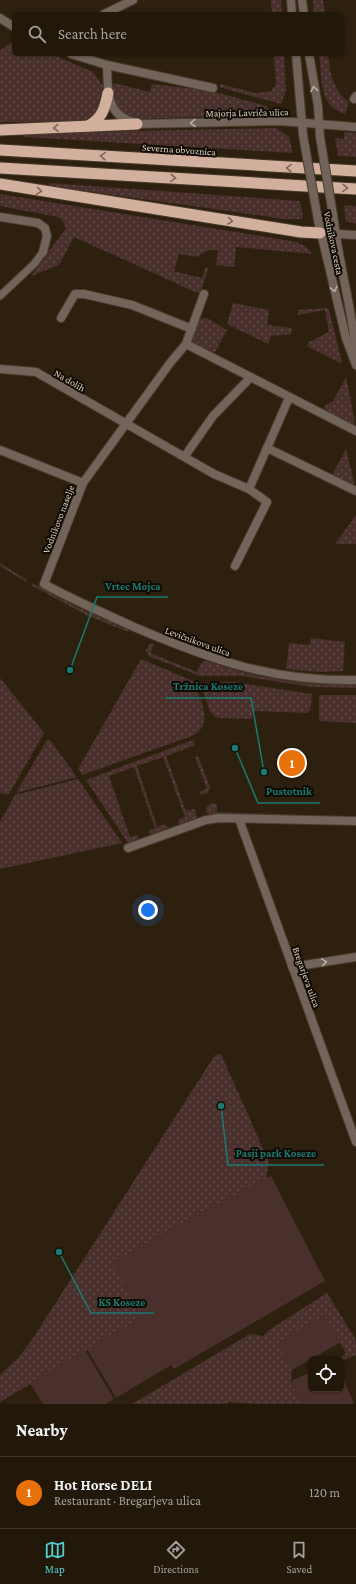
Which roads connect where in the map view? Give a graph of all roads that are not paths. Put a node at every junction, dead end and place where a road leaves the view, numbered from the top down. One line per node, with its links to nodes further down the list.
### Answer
1 (133, 0): 4 (street)
2 (291, 0): 5 (street)
3 (302, 0): 6 (street)
4 (108, 12)
5 (292, 12)
6 (304, 12)
7 (0, 18): 8 (street)
8 (12, 27)
9 (78, 56): 12 (street)
10 (296, 56): 15 (street, Vodnikova cesta)
11 (309, 56): 17 (street, Vodnikova cesta, one-way to 11)
12 (107, 65): 13 (street); 14 (street)
13 (213, 88)
14 (108, 93): 16 (street); 18 (highway)
15 (302, 122): 16 (street, Majorja Lavriča ulica, one-way to 16); 17 (street, Majorja Lavriča ulica); 27 (street, Vodnikova cesta, bridge)
16 (137, 124): 18 (highway)
17 (320, 124): 19 (street, Majorja Lavriča ulica); 28 (street, Vodnikova cesta, bridge)
18 (88, 126): 20 (highway, one-way to 20)
19 (356, 127)
20 (0, 130)
21 (0, 150): 23 (highway, Severna obvoznica, one-way to 21)
22 (0, 168): 25 (highway, one-way to 25)
23 (356, 171)
24 (0, 184): 27 (highway, one-way to 27)
25 (356, 189)
26 (0, 218): 30 (street)
27 (320, 233): 28 (street); 37 (street, Vodnikova cesta, one-way to 37)
28 (335, 233): 29 (street); 36 (street, Vodnikova cesta)
29 (356, 235)
30 (43, 252): 32 (street)
31 (204, 294): 34 (street, Vodnikovo naselje)
32 (0, 296)
33 (61, 318): 34 (street)
34 (192, 329): 35 (street, Vodnikovo naselje)
35 (186, 344): 39 (street); 41 (street, Vodnikovo naselje)
36 (356, 352)
37 (356, 365)
38 (0, 370): 41 (street, Na dolih)
39 (250, 378): 40 (street); 45 (street)
40 (289, 398): 42 (street); 43 (street)
41 (125, 424): 45 (street); 46 (street, Vodnikovo naselje)
42 (356, 431)
43 (267, 448): 47 (street); 48 (street)
44 (0, 450): 46 (street)
45 (185, 456): 47 (street)
46 (82, 483): 50 (street, Vodnikovo naselje)
47 (249, 489): 49 (street)
48 (356, 491)
49 (235, 566)
50 (44, 584): 51 (street, Levičnikova ulica)
51 (356, 680)
52 (239, 819): 53 (street); 54 (street); 56 (street, Bregarjeva ulica)
53 (356, 821)
54 (128, 848)
55 (356, 957): 56 (street, one-way to 55)
56 (292, 967): 57 (street, Bregarjeva ulica)
57 (356, 1142)

